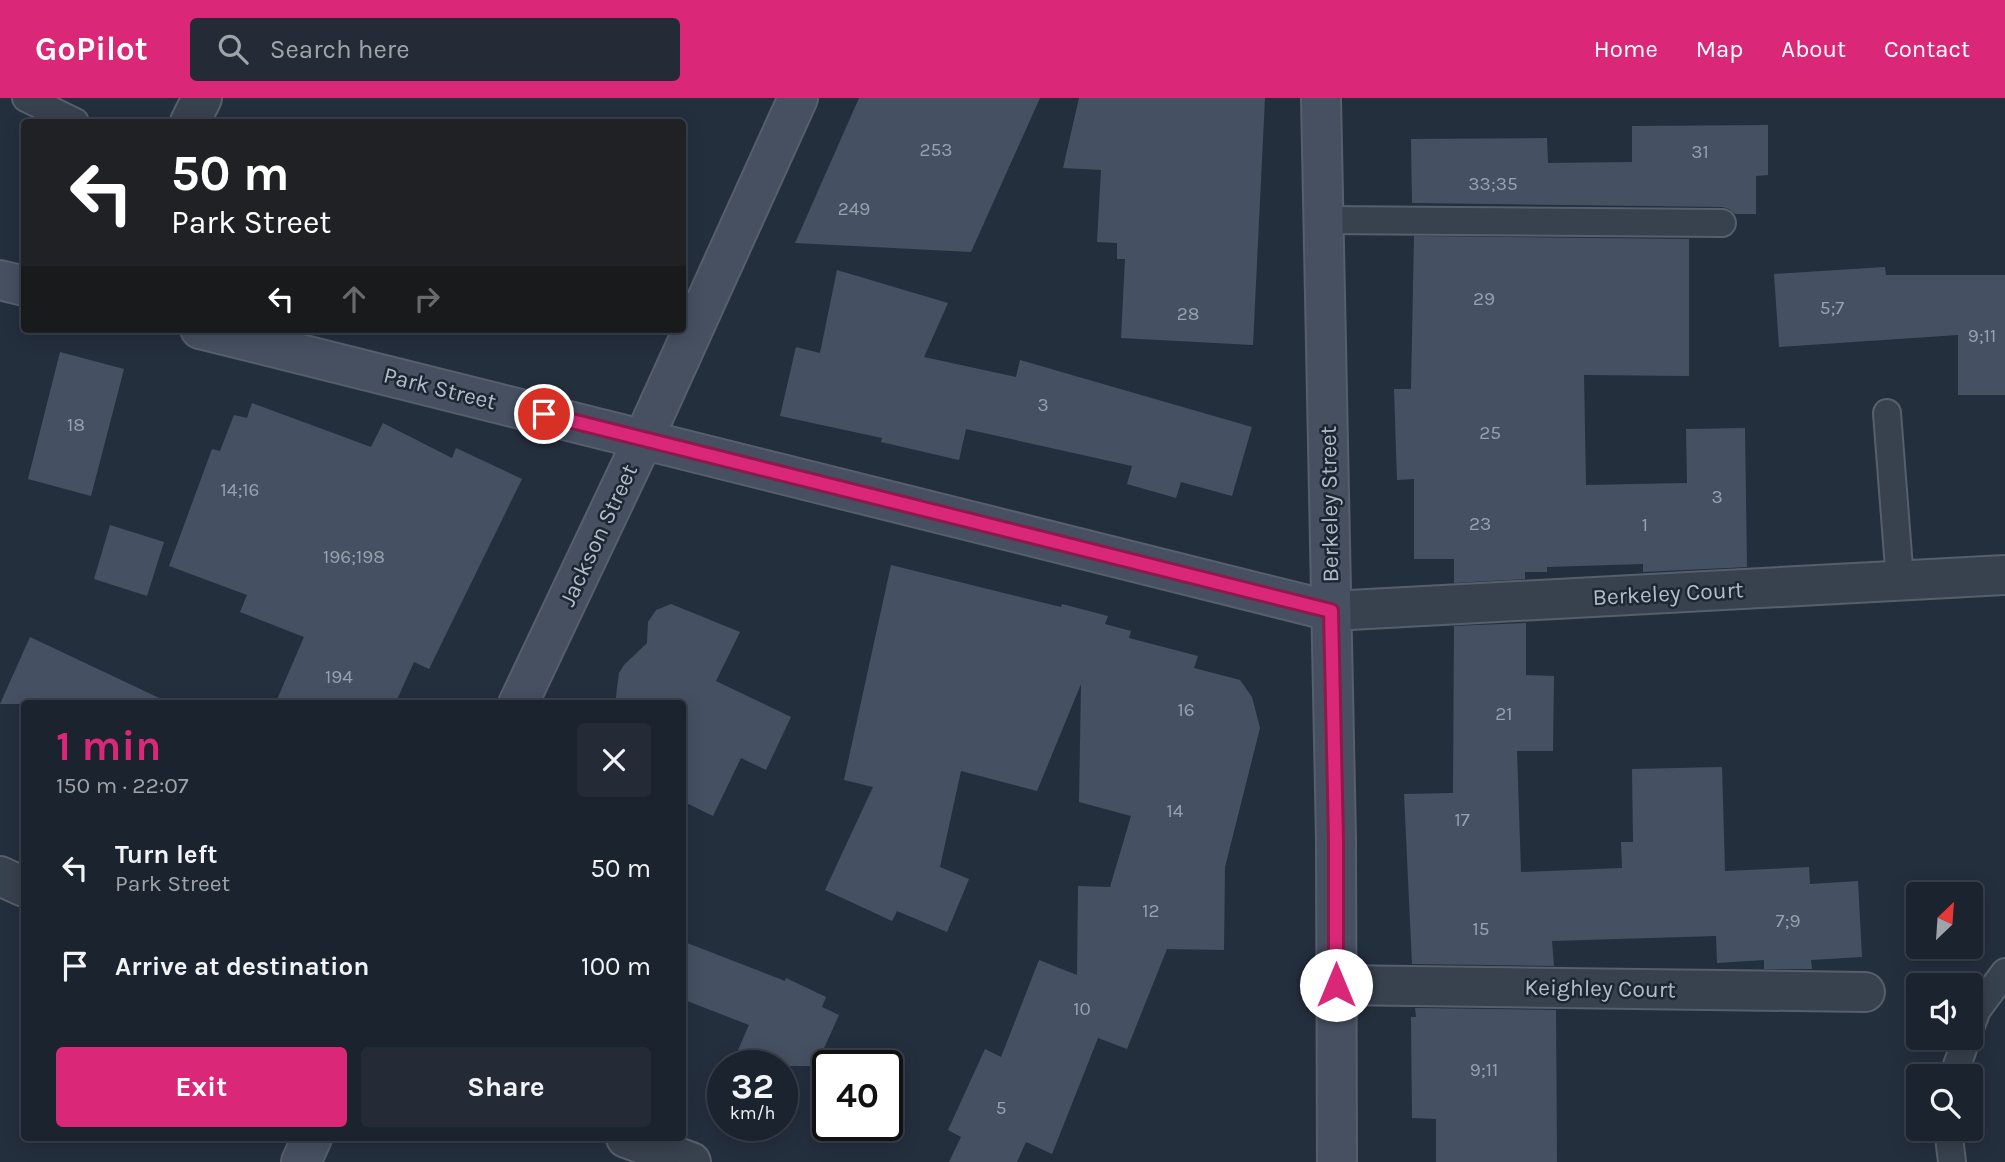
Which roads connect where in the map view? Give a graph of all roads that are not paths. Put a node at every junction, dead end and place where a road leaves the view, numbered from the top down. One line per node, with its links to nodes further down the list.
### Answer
1 (26, 98): 5 (lane)
2 (202, 98): 6 (street)
3 (798, 98): 13 (street, Jackson Street)
4 (1321, 98): 7 (street, Berkeley Street)
5 (69, 119)
6 (192, 119)
7 (1324, 220): 8 (lane); 16 (street, Berkeley Street)
8 (1722, 223)
9 (0, 280): 10 (street)
10 (21, 285)
11 (216, 333): 13 (street, Park Street)
12 (1887, 413): 15 (lane)
13 (644, 439): 16 (street, Park Street); 17 (street, Jackson Street)
14 (2005, 575): 15 (street, Berkeley Court)
15 (1900, 581): 16 (street, Berkeley Court)
16 (1331, 611): 21 (street, Berkeley Street)
17 (520, 700)
18 (0, 876): 19 (street)
19 (21, 886)
20 (2005, 972): 23 (lane)
21 (1336, 985): 22 (street, Keighley Court); 29 (street, Berkeley Street)
22 (1865, 992)
23 (1983, 1002)
24 (311, 1141): 27 (street)
25 (634, 1141): 28 (street)
26 (1949, 1141): 30 (lane)
27 (301, 1162)
28 (691, 1162)
29 (1337, 1162)
30 (1952, 1162)

